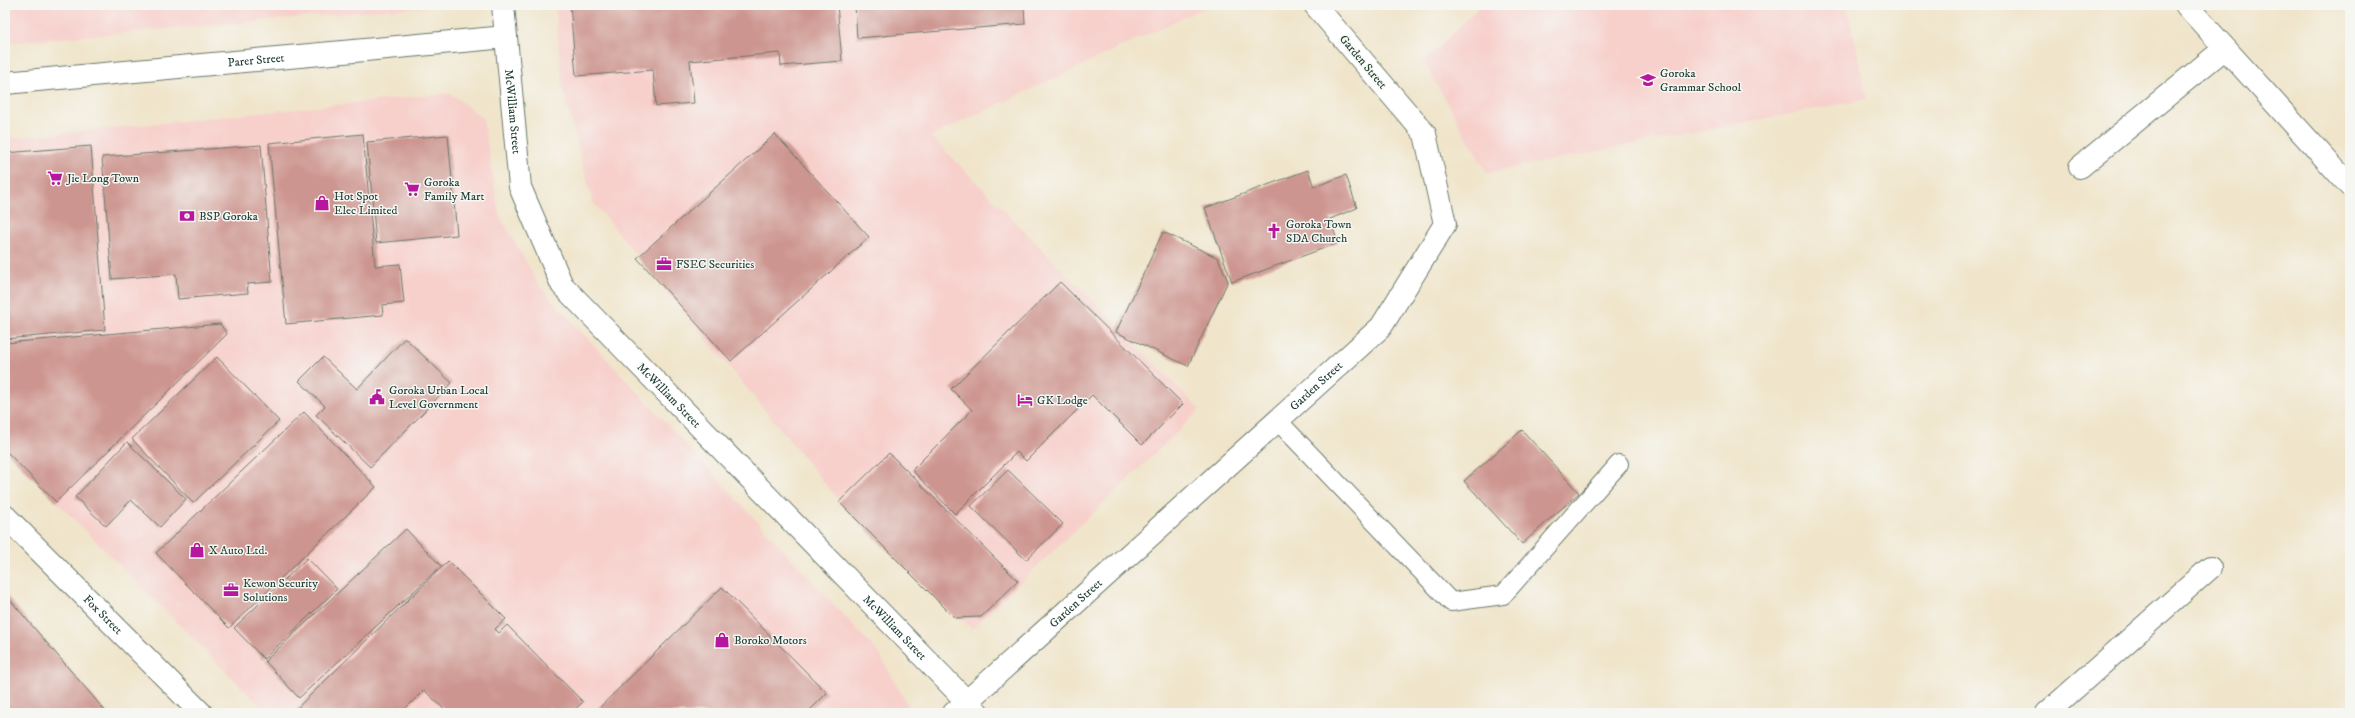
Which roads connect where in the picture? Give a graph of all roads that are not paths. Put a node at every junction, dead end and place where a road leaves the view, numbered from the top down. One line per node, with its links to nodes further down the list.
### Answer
1 (503, 5): 4 (street, McWilliam Street)
2 (1315, 5): 9 (street, Garden Street)
3 (2186, 5): 5 (street)
4 (506, 36): 6 (street, Parer Street); 13 (street, McWilliam Street)
5 (2224, 49): 7 (street); 8 (street)
6 (5, 83)
7 (2080, 167)
8 (2350, 186)
9 (1277, 420): 10 (lane); 13 (street, Garden Street)
10 (1619, 464)
11 (5, 516): 14 (street, Fox Street)
12 (2210, 568): 15 (street)
13 (966, 709)
14 (201, 713)
15 (2046, 713)

